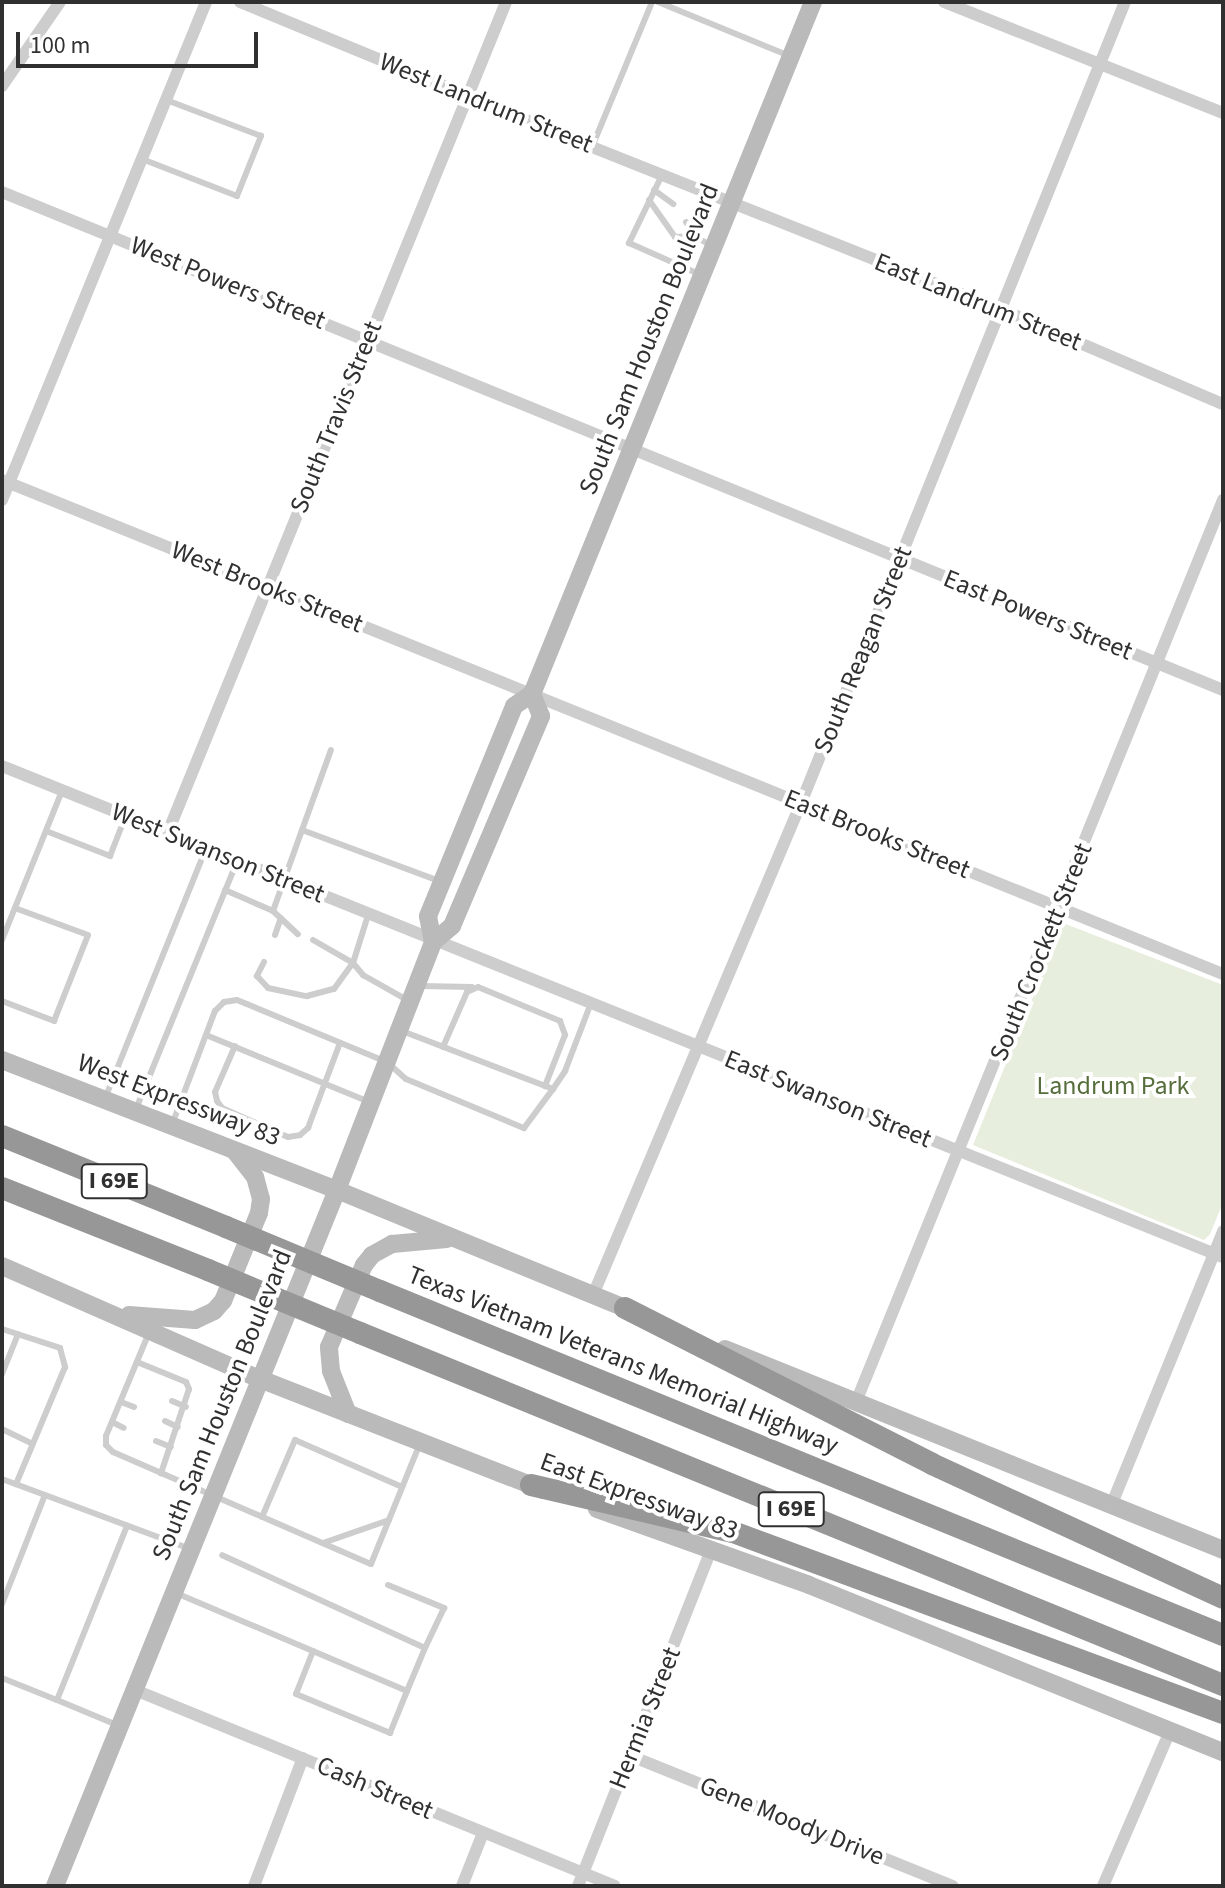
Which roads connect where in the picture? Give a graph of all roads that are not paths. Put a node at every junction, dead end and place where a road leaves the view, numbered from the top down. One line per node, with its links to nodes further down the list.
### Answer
1 (60, 2): 12 (street)
2 (206, 2): 14 (street)
3 (240, 2): 13 (street, West Landrum Street)
4 (506, 2): 13 (street, South Travis Street)
5 (652, 2): 16 (lane)
6 (658, 2): 10 (lane)
7 (813, 2): 10 (main road, South Sam Houston Boulevard)
8 (944, 2): 11 (street)
9 (1125, 2): 11 (street, South Reagan Street)
10 (791, 56): 22 (main road, South Sam Houston Boulevard)
11 (1100, 63): 15 (street); 29 (street, South Reagan Street)
12 (2, 86)
13 (468, 95): 16 (street, West Landrum Street); 30 (street, South Travis Street)
14 (166, 100): 17 (street); 17 (lane)
15 (1223, 113)
16 (592, 147): 18 (street, West Landrum Street)
17 (142, 159): 25 (street)
18 (662, 175): 19 (lane); 22 (street, West Landrum Street)
19 (654, 190): 21 (lane); 23 (lane)
20 (2, 192): 25 (street, West Powers Street)
21 (649, 200): 26 (lane); 28 (lane)
22 (732, 203): 27 (main road, South Sam Houston Boulevard); 29 (street, East Landrum Street)
23 (673, 204)
24 (686, 222): 26 (lane)
25 (111, 234): 30 (street, West Powers Street); 33 (street)
26 (694, 236): 27 (lane)
27 (714, 247): 28 (main road, South Sam Houston Boulevard)
28 (703, 276): 32 (main road, South Sam Houston Boulevard)
29 (1000, 309): 31 (street, East Landrum Street); 36 (street, South Reagan Street)
30 (368, 340): 32 (street, West Powers Street); 37 (street, South Travis Street)
31 (1223, 404)
32 (632, 448): 36 (street, East Powers Street); 40 (main road, South Sam Houston Boulevard)
33 (6, 481): 34 (street); 37 (street, West Brooks Street)
34 (2, 500)
35 (1223, 500): 38 (street, South Crockett Street)
36 (901, 559): 38 (street, East Powers Street); 44 (street, South Reagan Street)
37 (267, 586): 40 (street, West Brooks Street); 48 (street, South Travis Street)
38 (1158, 664): 39 (street, East Powers Street); 55 (street, South Crockett Street)
39 (1223, 690)
40 (532, 694): 44 (street, East Brooks Street); 52 (main road, South Sam Houston Boulevard); 63 (main road, South Sam Houston Boulevard)
41 (331, 750): 46 (lane)
42 (2, 766): 43 (street, West Swanson Street)
43 (62, 790): 45 (street, West Swanson Street); 47 (lane)
44 (801, 803): 55 (street, East Brooks Street); 74 (street, South Reagan Street)
45 (126, 815): 47 (lane); 48 (street, West Swanson Street)
46 (302, 830): 51 (lane); 52 (lane)
47 (46, 831): 54 (lane)
48 (168, 832): 49 (street, West Swanson Street)
49 (206, 848): 50 (street, West Swanson Street); 82 (lane)
50 (237, 861): 51 (street, West Swanson Street); 53 (lane)
51 (283, 880): 56 (lane); 57 (street, West Swanson Street)
52 (442, 882): 63 (main road, South Sam Houston Boulevard)
53 (225, 890): 56 (lane); 84 (lane)
54 (15, 908): 61 (lane); 69 (lane)
55 (1058, 908): 66 (street, East Brooks Street); 88 (street, South Crockett Street)
56 (273, 911): 58 (lane)
57 (368, 915): 63 (street, West Swanson Street); 65 (lane)
58 (281, 918): 59 (lane); 60 (lane)
59 (298, 934)
60 (275, 935)
61 (2, 940)
62 (313, 940): 65 (lane)
63 (433, 942): 68 (main road, South Sam Houston Boulevard); 70 (street, East Swanson Street)
64 (264, 962): 65 (lane)
65 (353, 963): 68 (lane)
66 (1223, 974)
67 (472, 987): 68 (lane); 76 (lane); 80 (lane)
68 (413, 994): 71 (main road, South Sam Houston Boulevard)
69 (2, 1001)
70 (591, 1003): 74 (street, East Swanson Street); 81 (lane)
71 (399, 1030): 76 (lane); 78 (main road, South Sam Houston Boulevard)
72 (206, 1035): 73 (lane); 75 (lane); 85 (lane)
73 (340, 1043): 78 (lane); 79 (lane)
74 (699, 1045): 88 (street, East Swanson Street); 95 (street, South Reagan Street)
75 (235, 1046): 79 (lane); 79 (lane)
76 (443, 1047): 80 (lane)
77 (2, 1060): 82 (main road, West Expressway 83)
78 (387, 1062): 81 (lane); 83 (main road, South Sam Houston Boulevard)
79 (324, 1083): 83 (lane)
80 (545, 1086): 81 (lane)
81 (553, 1089)
82 (105, 1100): 84 (main road, West Expressway 83)
83 (371, 1102): 90 (main road, South Sam Houston Boulevard)
84 (135, 1111): 85 (main road, West Expressway 83)
85 (172, 1125): 87 (main road, West Expressway 83)
86 (2, 1136): 141 (highway, Texas Vietnam Veterans Memorial Highway / I 69E, bridge)
87 (234, 1149): 90 (main road, West Expressway 83); 97 (main road)
88 (960, 1153): 93 (street, East Swanson Street); 108 (street, South Crockett Street)
89 (2, 1188): 145 (highway, I 69E, bridge)
90 (337, 1190): 92 (main road); 103 (main road, South Sam Houston Boulevard)
91 (1223, 1231): 93 (street)
92 (450, 1238): 95 (main road); 111 (main road)
93 (1218, 1256): 128 (street)
94 (2, 1266): 97 (main road)
95 (593, 1295): 96 (main road)
96 (625, 1308): 108 (main road); 139 (highway)
97 (110, 1313): 99 (main road)
98 (2, 1329): 100 (lane)
99 (150, 1331): 101 (lane); 103 (main road)
100 (18, 1334): 102 (lane); 119 (lane)
101 (137, 1362): 104 (lane); 110 (lane)
102 (2, 1374)
103 (260, 1379): 111 (main road, East Expressway 83); 127 (main road, South Sam Houston Boulevard)
104 (128, 1383): 105 (lane); 107 (lane)
105 (139, 1387)
106 (172, 1401): 110 (lane)
107 (121, 1402): 109 (lane); 113 (lane)
108 (856, 1402): 128 (main road)
109 (134, 1407)
110 (186, 1407): 114 (lane)
111 (348, 1414): 118 (main road, East Expressway 83)
112 (165, 1421): 114 (lane)
113 (112, 1422): 115 (lane); 121 (lane)
114 (178, 1427): 120 (lane)
115 (124, 1428)
116 (2, 1429): 119 (lane)
117 (156, 1441): 120 (lane)
118 (421, 1443): 124 (main road, East Expressway 83); 125 (lane)
119 (33, 1444): 123 (lane)
120 (171, 1447): 121 (lane)
121 (161, 1473): 127 (lane)
122 (2, 1479): 123 (lane)
123 (16, 1484): 126 (lane)
124 (531, 1485): 134 (main road, East Expressway 83); 149 (highway)
125 (402, 1487): 129 (lane); 130 (lane)
126 (45, 1495): 131 (lane); 140 (lane)
127 (213, 1496): 129 (lane); 133 (main road, South Sam Houston Boulevard)
128 (1111, 1506): 135 (main road)
129 (262, 1517): 132 (lane)
130 (389, 1520): 132 (lane); 132 (lane)
131 (127, 1526): 133 (lane); 148 (lane)
132 (323, 1543)
133 (191, 1550): 138 (main road, South Sam Houston Boulevard)
134 (711, 1550): 151 (main road, East Expressway 83); 153 (street, Hermia Street)
135 (1223, 1550)
136 (222, 1555): 142 (lane)
137 (388, 1585): 142 (lane)
138 (173, 1592): 143 (lane); 146 (main road, South Sam Houston Boulevard)
139 (1223, 1598)
140 (2, 1604)
141 (1223, 1635)
142 (425, 1648): 147 (lane)
143 (313, 1651): 147 (lane); 147 (lane)
144 (2, 1678): 148 (lane)
145 (1223, 1685)
146 (135, 1690): 150 (main road, South Sam Houston Boulevard); 154 (street, Cash Street)
147 (407, 1691)
148 (57, 1700): 150 (lane)
149 (1223, 1713)
150 (119, 1726): 157 (main road, South Sam Houston Boulevard)
151 (1170, 1731): 152 (main road, East Expressway 83); 163 (street)
152 (1223, 1752)
153 (631, 1756): 156 (street, Hermia Street); 162 (street, Gene Moody Drive)
154 (303, 1758): 155 (street, Cash Street); 158 (street)
155 (483, 1833): 156 (street, Cash Street); 159 (street)
156 (583, 1873): 160 (street, Hermia Street); 161 (street, Cash Street)
157 (55, 1886)
158 (254, 1886)
159 (462, 1886)
160 (578, 1886)
161 (615, 1886)
162 (953, 1886)
163 (1103, 1886)

